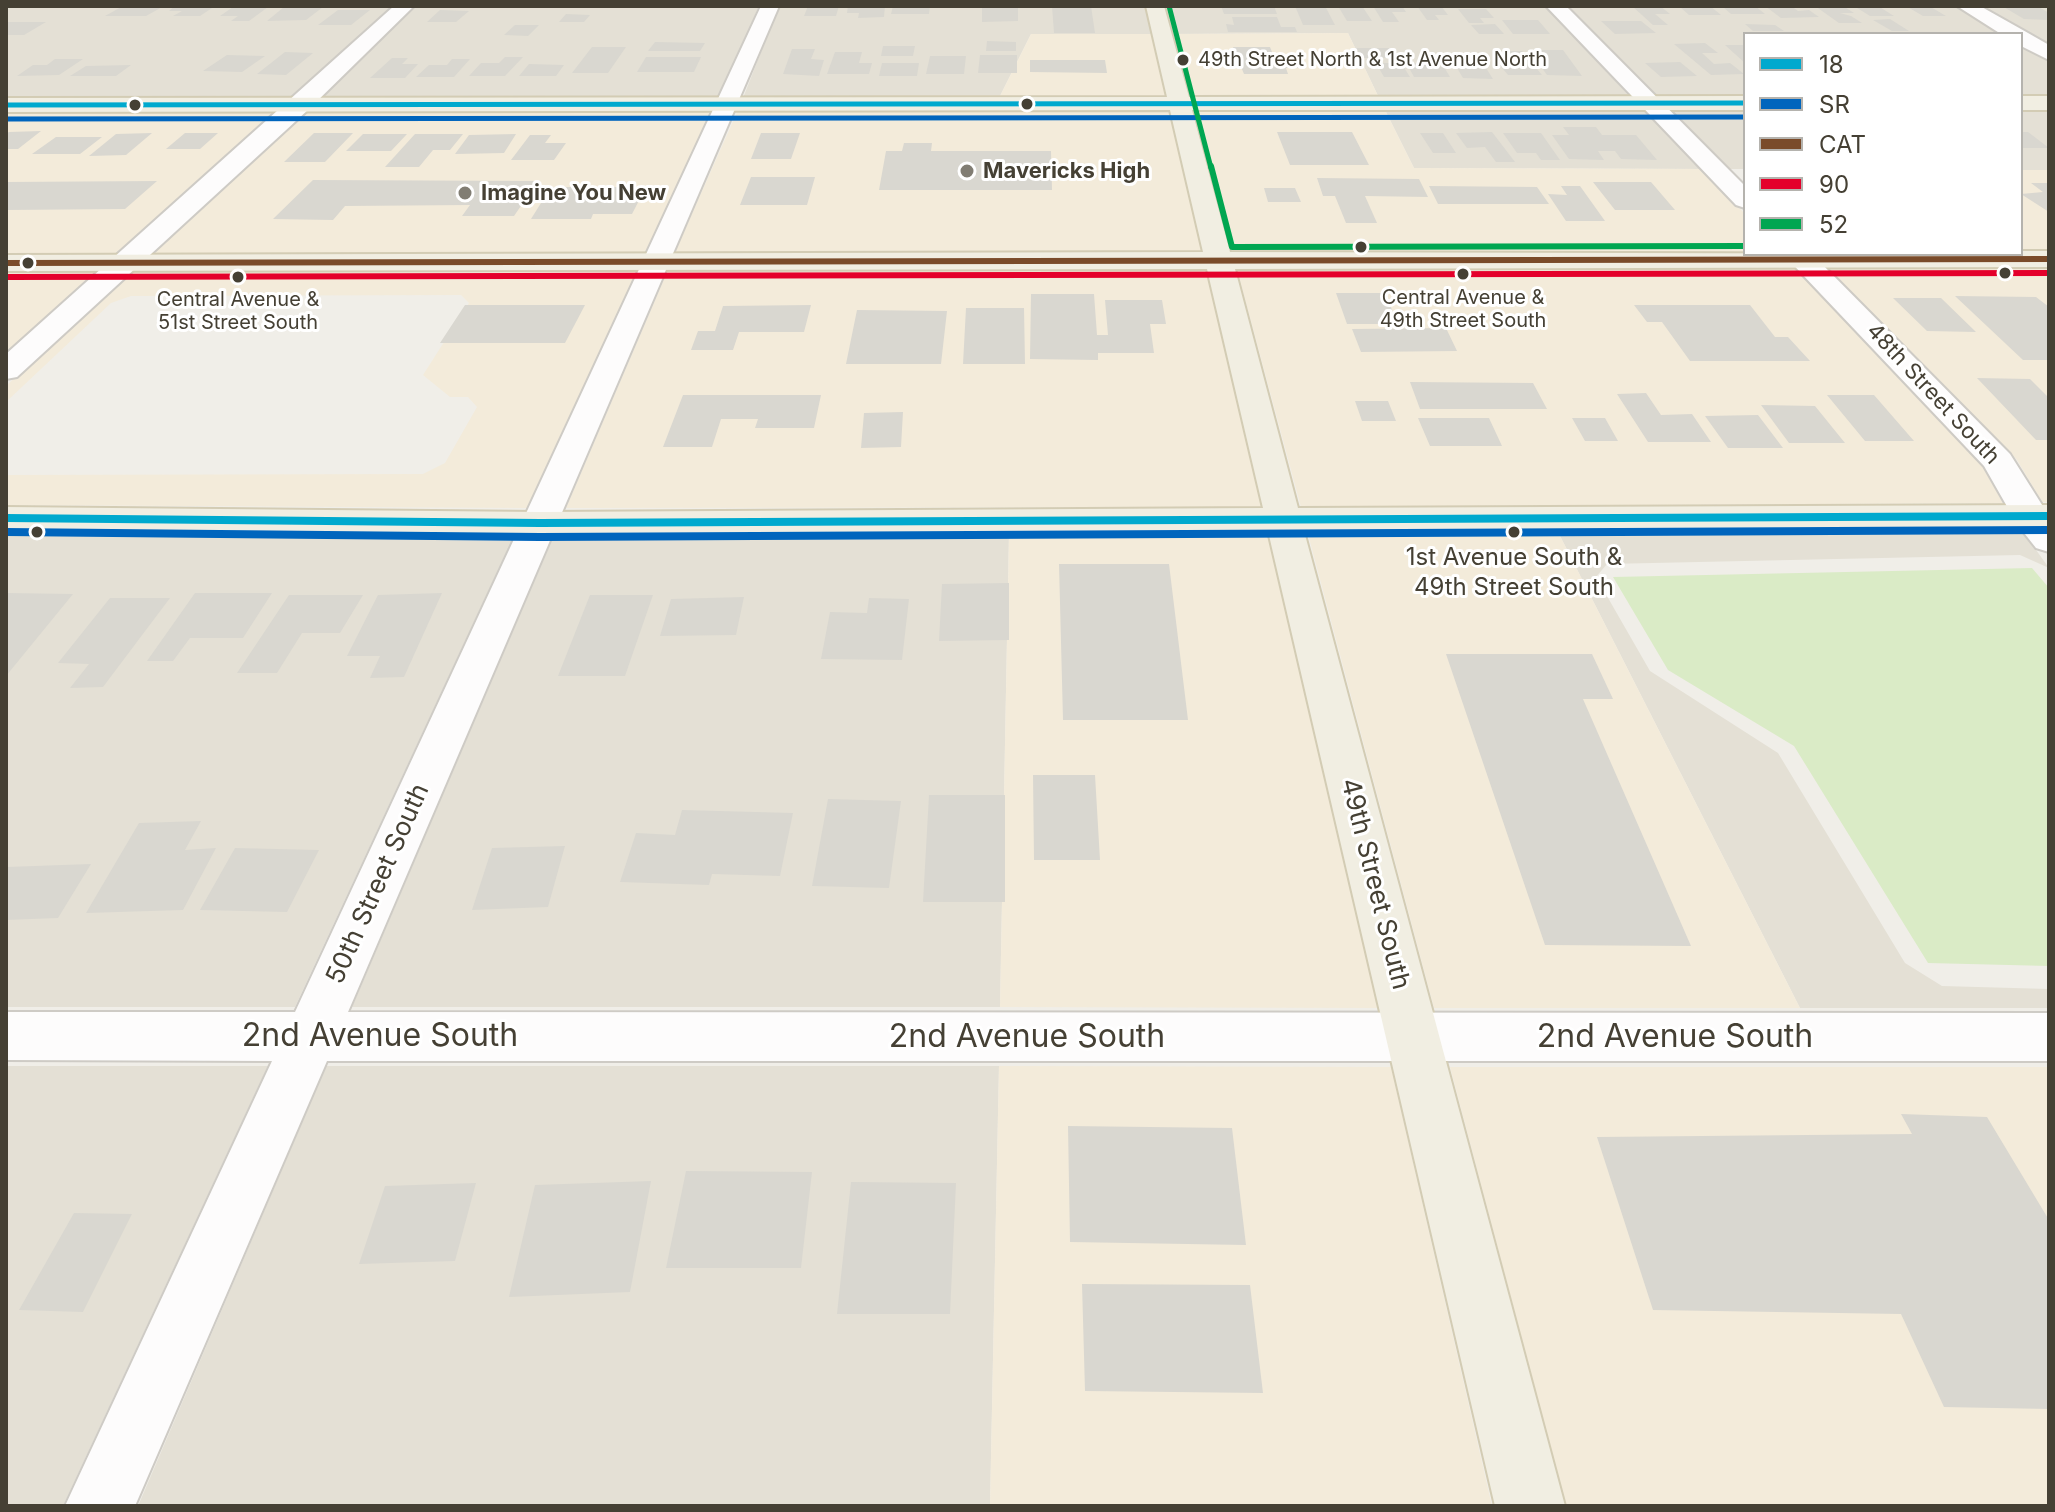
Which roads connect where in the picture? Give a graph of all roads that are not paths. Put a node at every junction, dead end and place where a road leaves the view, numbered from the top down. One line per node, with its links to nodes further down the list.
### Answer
1 (405, 6): 15 (street)
2 (770, 6): 10 (street, 50th Street South)
3 (1155, 6): 9 (main road, 49th Street South)
4 (1555, 6): 11 (street)
5 (1966, 6): 6 (street)
6 (2012, 32)
7 (2023, 38): 8 (street)
8 (2049, 54)
9 (1180, 102): 10 (main road); 11 (main road); 20 (main road, 49th Street South)
10 (729, 103): 15 (main road); 21 (street, 50th Street South)
11 (1648, 103): 12 (main road); 17 (street)
12 (1743, 103)
13 (2023, 103): 14 (main road)
14 (2049, 103)
15 (301, 104): 16 (main road); 23 (street)
16 (6, 105)
17 (1743, 198)
18 (1800, 257): 19 (main road); 20 (main road); 28 (street, 48th Street South)
19 (2049, 259)
20 (1221, 261): 21 (main road); 26 (main road, 49th Street South)
21 (656, 262): 23 (main road); 27 (street, 50th Street South)
22 (6, 263): 23 (main road)
23 (124, 263): 24 (street)
24 (6, 370)
25 (6, 518): 27 (main road)
26 (1285, 520): 27 (main road); 28 (main road); 31 (main road, 49th Street South)
27 (540, 523): 30 (street, 50th Street South)
28 (2043, 524)
29 (6, 1036): 30 (street, 2nd Avenue South)
30 (310, 1036): 31 (street, 2nd Avenue South); 33 (street, 50th Street South)
31 (1413, 1037): 32 (street, 2nd Avenue South); 34 (main road, 49th Street South)
32 (2049, 1037)
33 (100, 1506)
34 (1530, 1506)

